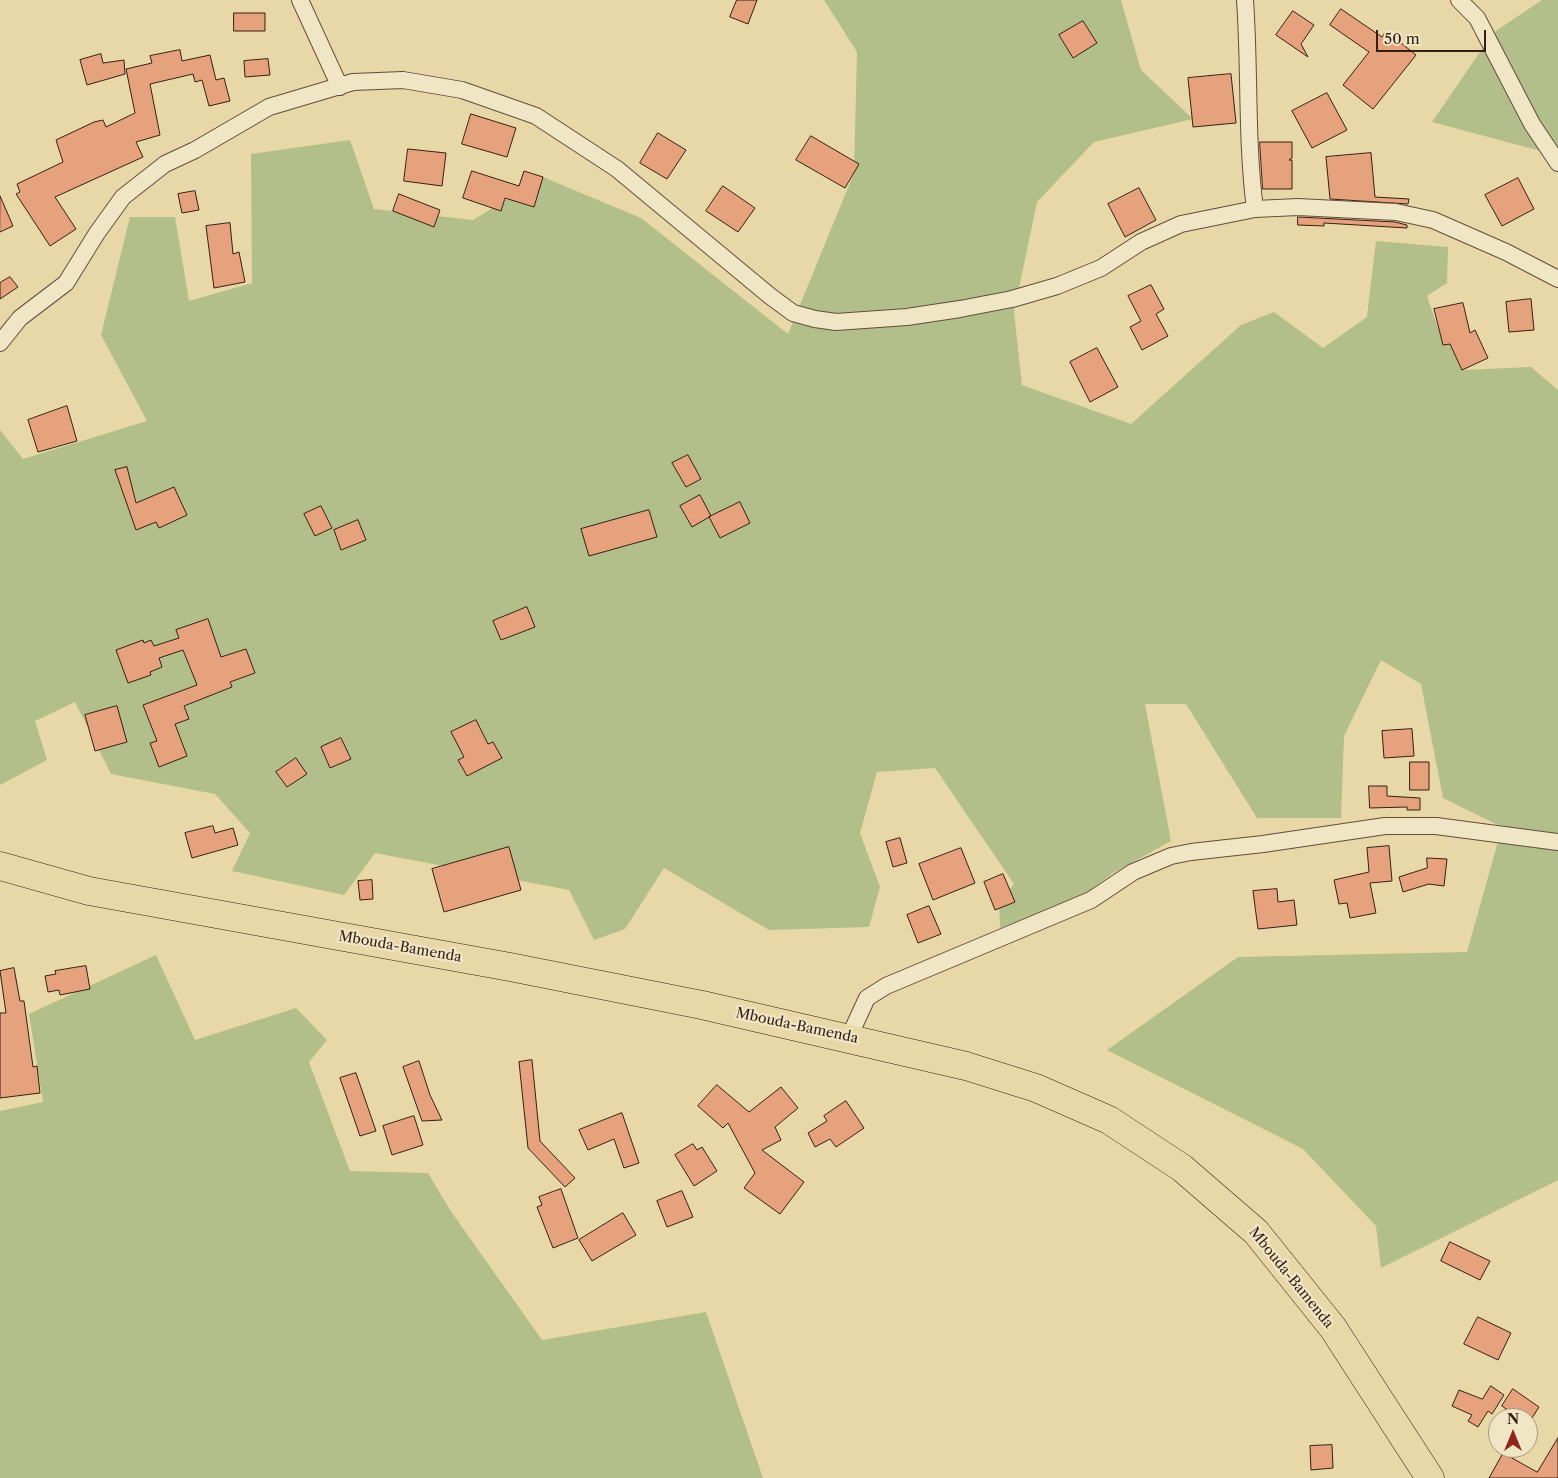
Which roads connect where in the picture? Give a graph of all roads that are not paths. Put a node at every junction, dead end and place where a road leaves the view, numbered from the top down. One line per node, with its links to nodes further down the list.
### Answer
1 (300, 0): 4 (street)
2 (1245, 0): 6 (street)
3 (1459, 0): 5 (street)
4 (340, 87): 6 (street); 8 (street)
5 (1558, 163)
6 (1255, 210): 7 (street)
7 (1558, 279)
8 (0, 343)
9 (1558, 842): 11 (street)
10 (0, 866): 11 (highway, Mbouda-Bamenda)
11 (850, 1038): 12 (highway, Mbouda-Bamenda)
12 (1430, 1478)

